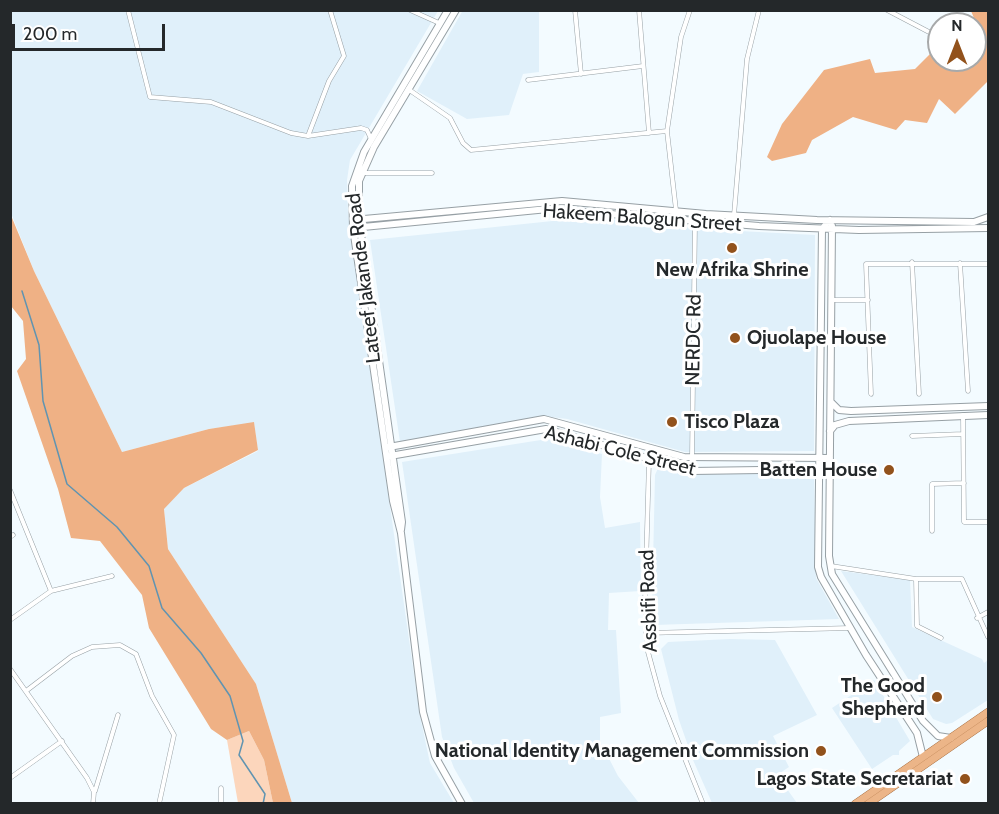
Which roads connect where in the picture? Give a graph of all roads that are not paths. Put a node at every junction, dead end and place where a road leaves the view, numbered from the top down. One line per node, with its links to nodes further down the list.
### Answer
1 (128, 10): 19 (street)
2 (330, 10): 19 (street)
3 (410, 10): 11 (street)
4 (448, 10): 11 (street, Lateef Jakande Road)
5 (456, 10): 16 (street, Lateef Jakande Road)
6 (575, 10): 14 (street)
7 (639, 10): 13 (street)
8 (690, 10): 17 (street, Hakeem Balogun Street)
9 (759, 10): 27 (street)
10 (887, 10): 12 (street)
11 (441, 23): 20 (street, Lateef Jakande Road)
12 (927, 31)
13 (643, 66): 14 (street); 18 (street)
14 (581, 74): 15 (street)
15 (528, 80)
16 (408, 88): 18 (street); 21 (street, Lateef Jakande Road)
17 (667, 131): 18 (street); 24 (street, Hakeem Balogun Street)
18 (649, 132)
19 (308, 136): 20 (street)
20 (372, 140): 32 (street, Lateef Jakande Road)
21 (362, 173): 22 (street); 32 (street, Lateef Jakande Road)
22 (432, 173)
23 (629, 206): 24 (street, Hakeem Balogun Street); 25 (street, Hakeem Balogun Street); 26 (street)
24 (676, 211): 27 (street, Hakeem Balogun Street)
25 (440, 212): 29 (street); 32 (street, Hakeem Balogun Street)
26 (627, 215): 29 (street, Hakeem Balogun Street); 31 (street, Hakeem Balogun Street)
27 (734, 215): 30 (street, Hakeem Balogun Street)
28 (988, 217): 30 (street, Hakeem Balogun Street)
29 (441, 220): 32 (street, Hakeem Balogun Street)
30 (830, 220): 34 (street); 35 (street)
31 (695, 222): 34 (street, Hakeem Balogun Street); 57 (street, NERDC Rd)
32 (356, 224): 54 (street, Lateef Jakande Road)
33 (988, 228): 35 (street, Hakeem Balogun Street)
34 (822, 229): 35 (street, Hakeem Balogun Street); 39 (street)
35 (834, 229): 40 (street)
36 (912, 262): 37 (street); 42 (street); 45 (street)
37 (960, 263): 38 (street); 43 (street)
38 (988, 264)
39 (821, 267): 40 (street); 58 (street)
40 (833, 267): 41 (street)
41 (833, 300): 42 (street); 46 (street)
42 (868, 300): 44 (street)
43 (968, 391)
44 (872, 394)
45 (919, 394)
46 (830, 401): 47 (street); 50 (street)
47 (988, 406)
48 (963, 415): 49 (street); 50 (street); 51 (street)
49 (988, 415)
50 (830, 431): 59 (street)
51 (963, 434): 52 (street); 65 (street)
52 (912, 436)
53 (421, 440): 54 (street, Ashabi Cole Street); 55 (street); 57 (street, Ashabi Cole Street)
54 (388, 447): 56 (street, Lateef Jakande Road)
55 (423, 450): 56 (street, Ashabi Cole Street); 61 (street, Ashabi Cole Street)
56 (389, 456): 96 (street, Lateef Jakande Road)
57 (692, 458): 60 (street, Ashabi Cole Street)
58 (819, 458): 59 (street, Ashabi Cole Street); 60 (street, Ashabi Cole Street); 62 (street)
59 (830, 458): 63 (street)
60 (785, 459): 64 (street)
61 (650, 461): 64 (street, Ashabi Cole Street); 77 (street, Assbifi Road)
62 (819, 469): 63 (street, Ashabi Cole Street); 64 (street, Ashabi Cole Street); 76 (street)
63 (830, 469): 69 (street)
64 (785, 470)
65 (964, 483): 67 (street); 68 (street)
66 (10, 490): 72 (street)
67 (988, 522)
68 (932, 531)
69 (830, 566): 71 (street); 82 (street)
70 (112, 576): 72 (street)
71 (916, 579): 74 (street); 79 (street)
72 (51, 591): 75 (street)
73 (988, 612): 74 (street)
74 (977, 618): 78 (street)
75 (10, 620)
76 (851, 628): 77 (street); 84 (street)
77 (646, 633): 97 (street, Assbifi Road)
78 (988, 637)
79 (941, 638)
80 (10, 669): 81 (street)
81 (26, 691): 88 (street); 94 (street)
82 (914, 709): 84 (street); 87 (street)
83 (988, 712): 87 (main road)
84 (906, 714): 89 (street)
85 (118, 715): 92 (street)
86 (988, 721): 99 (main road)
87 (951, 738): 89 (main road)
88 (62, 741): 90 (street); 92 (street)
89 (923, 757): 98 (main road)
90 (11, 777)
91 (221, 788): 95 (street)
92 (94, 792): 93 (street)
93 (93, 804)
94 (159, 804)
95 (221, 804)
96 (462, 804)
97 (703, 804)
98 (855, 804)
99 (868, 804)

